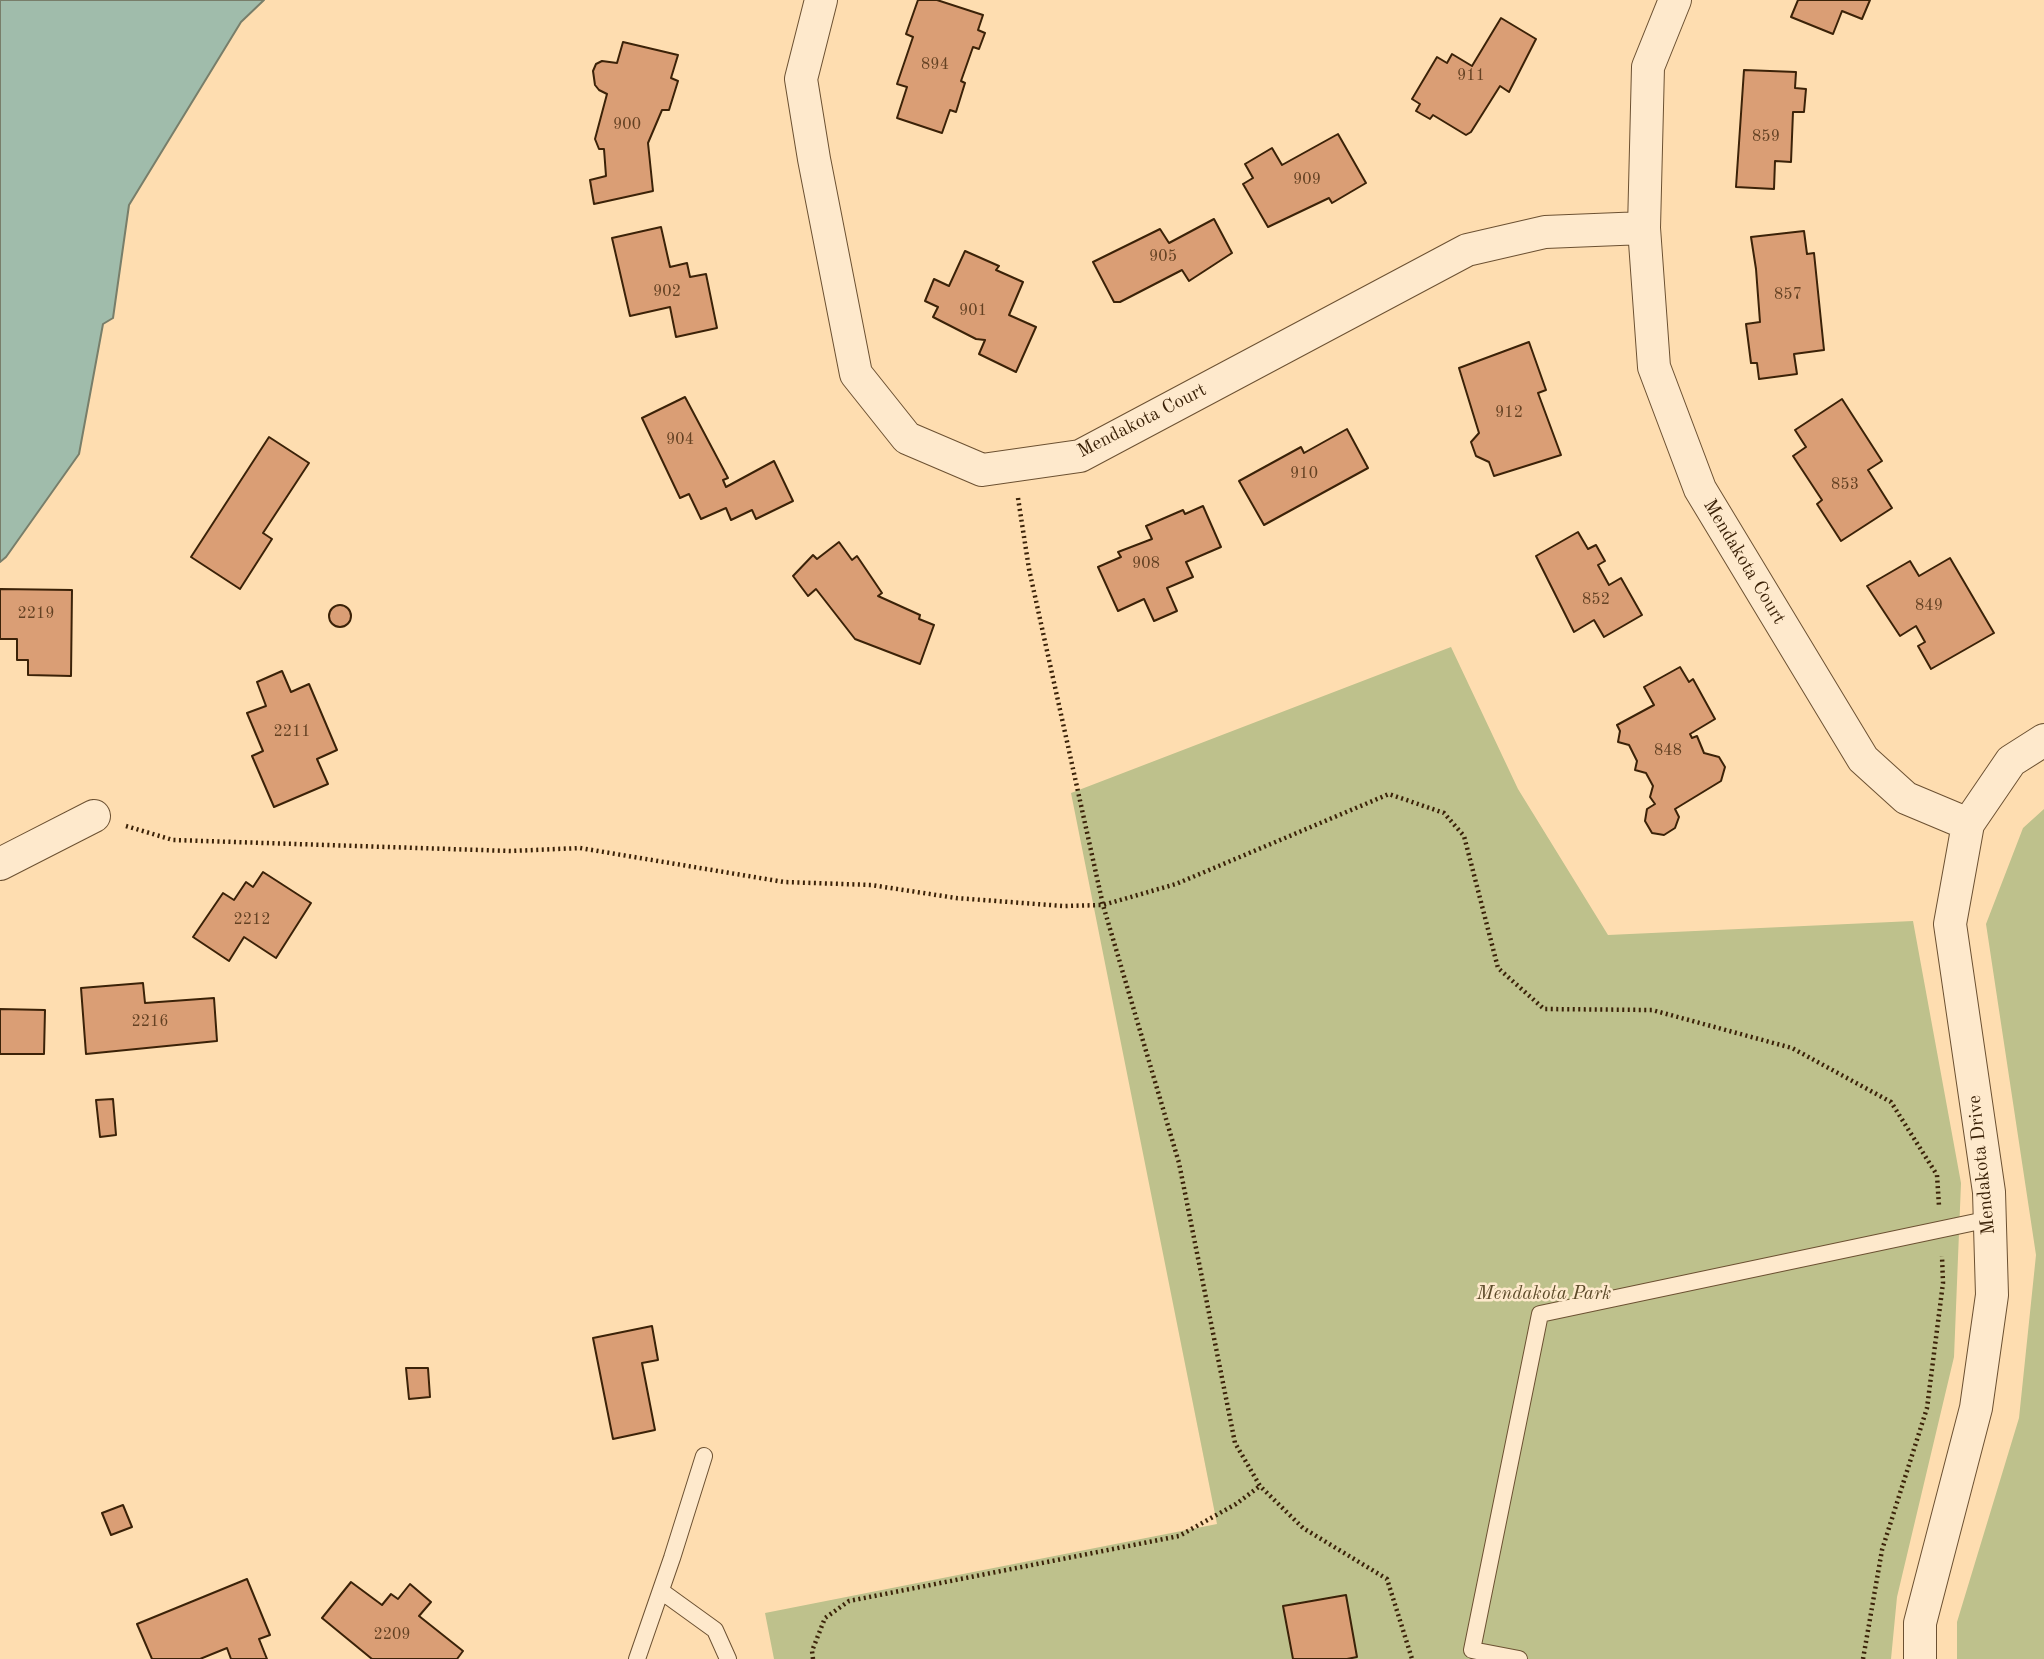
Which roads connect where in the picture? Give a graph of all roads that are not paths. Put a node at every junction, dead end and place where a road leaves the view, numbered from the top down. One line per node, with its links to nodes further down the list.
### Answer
1 (821, 0): 3 (street, Mendakota Court)
2 (1675, 0): 3 (street, Mendakota Court)
3 (1644, 228): 6 (street, Mendakota Court)
4 (2044, 740): 6 (street, Mendakota Drive)
5 (94, 816): 7 (street)
6 (1968, 824): 8 (street, Mendakota Drive)
7 (0, 864)
8 (1990, 1219): 13 (lane); 14 (street, Mendakota Drive)
9 (704, 1455): 10 (lane)
10 (661, 1591): 11 (lane); 12 (lane)
11 (637, 1659)
12 (729, 1659)
13 (1519, 1659)
14 (1920, 1659)

